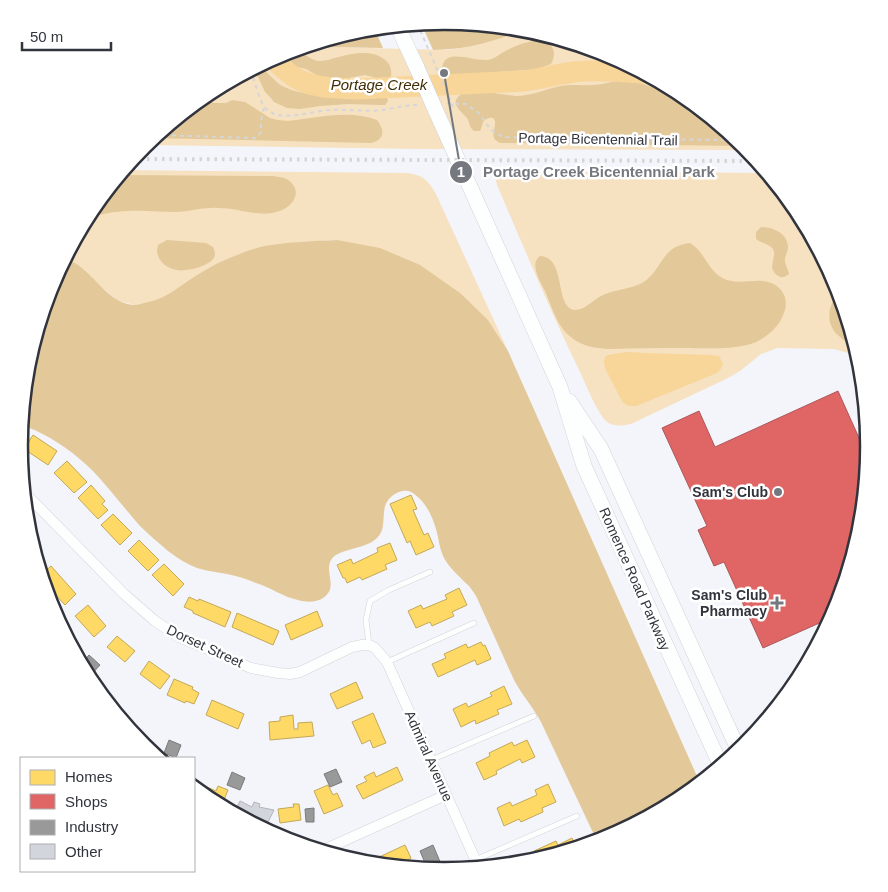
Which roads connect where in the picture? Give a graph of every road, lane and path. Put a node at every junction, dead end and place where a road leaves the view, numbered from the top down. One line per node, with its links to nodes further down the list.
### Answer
1 (420, 30): 6 (path, bridge)
2 (400, 32): 4 (street, Romence Road Parkway, bridge)
3 (252, 76): 5 (path)
4 (435, 106): 5 (path, Portage Bicentennial Trail); 8 (path, Portage Bicentennial Trail); 9 (street, Romence Road Parkway)
5 (265, 107): 7 (path)
6 (453, 107)
7 (166, 135)
8 (727, 140)
9 (560, 387): 16 (street, Romence Road Parkway); 17 (street, Romence Road Parkway)
10 (31, 498): 13 (street, Dorset Street)
11 (430, 572): 13 (lane)
12 (474, 623): 14 (lane)
13 (372, 647): 14 (street, Admiral Avenue)
14 (387, 662): 20 (street, Admiral Avenue)
15 (534, 716): 20 (lane)
16 (729, 728): 17 (street); 18 (street, Romence Road Parkway)
17 (708, 738): 19 (street, Romence Road Parkway)
18 (736, 743)
19 (718, 760)
20 (431, 761): 21 (street, Admiral Avenue)
21 (446, 795): 23 (street); 24 (street, Admiral Avenue)
22 (577, 816): 25 (lane)
23 (331, 846)
24 (476, 861)
25 (484, 861)

